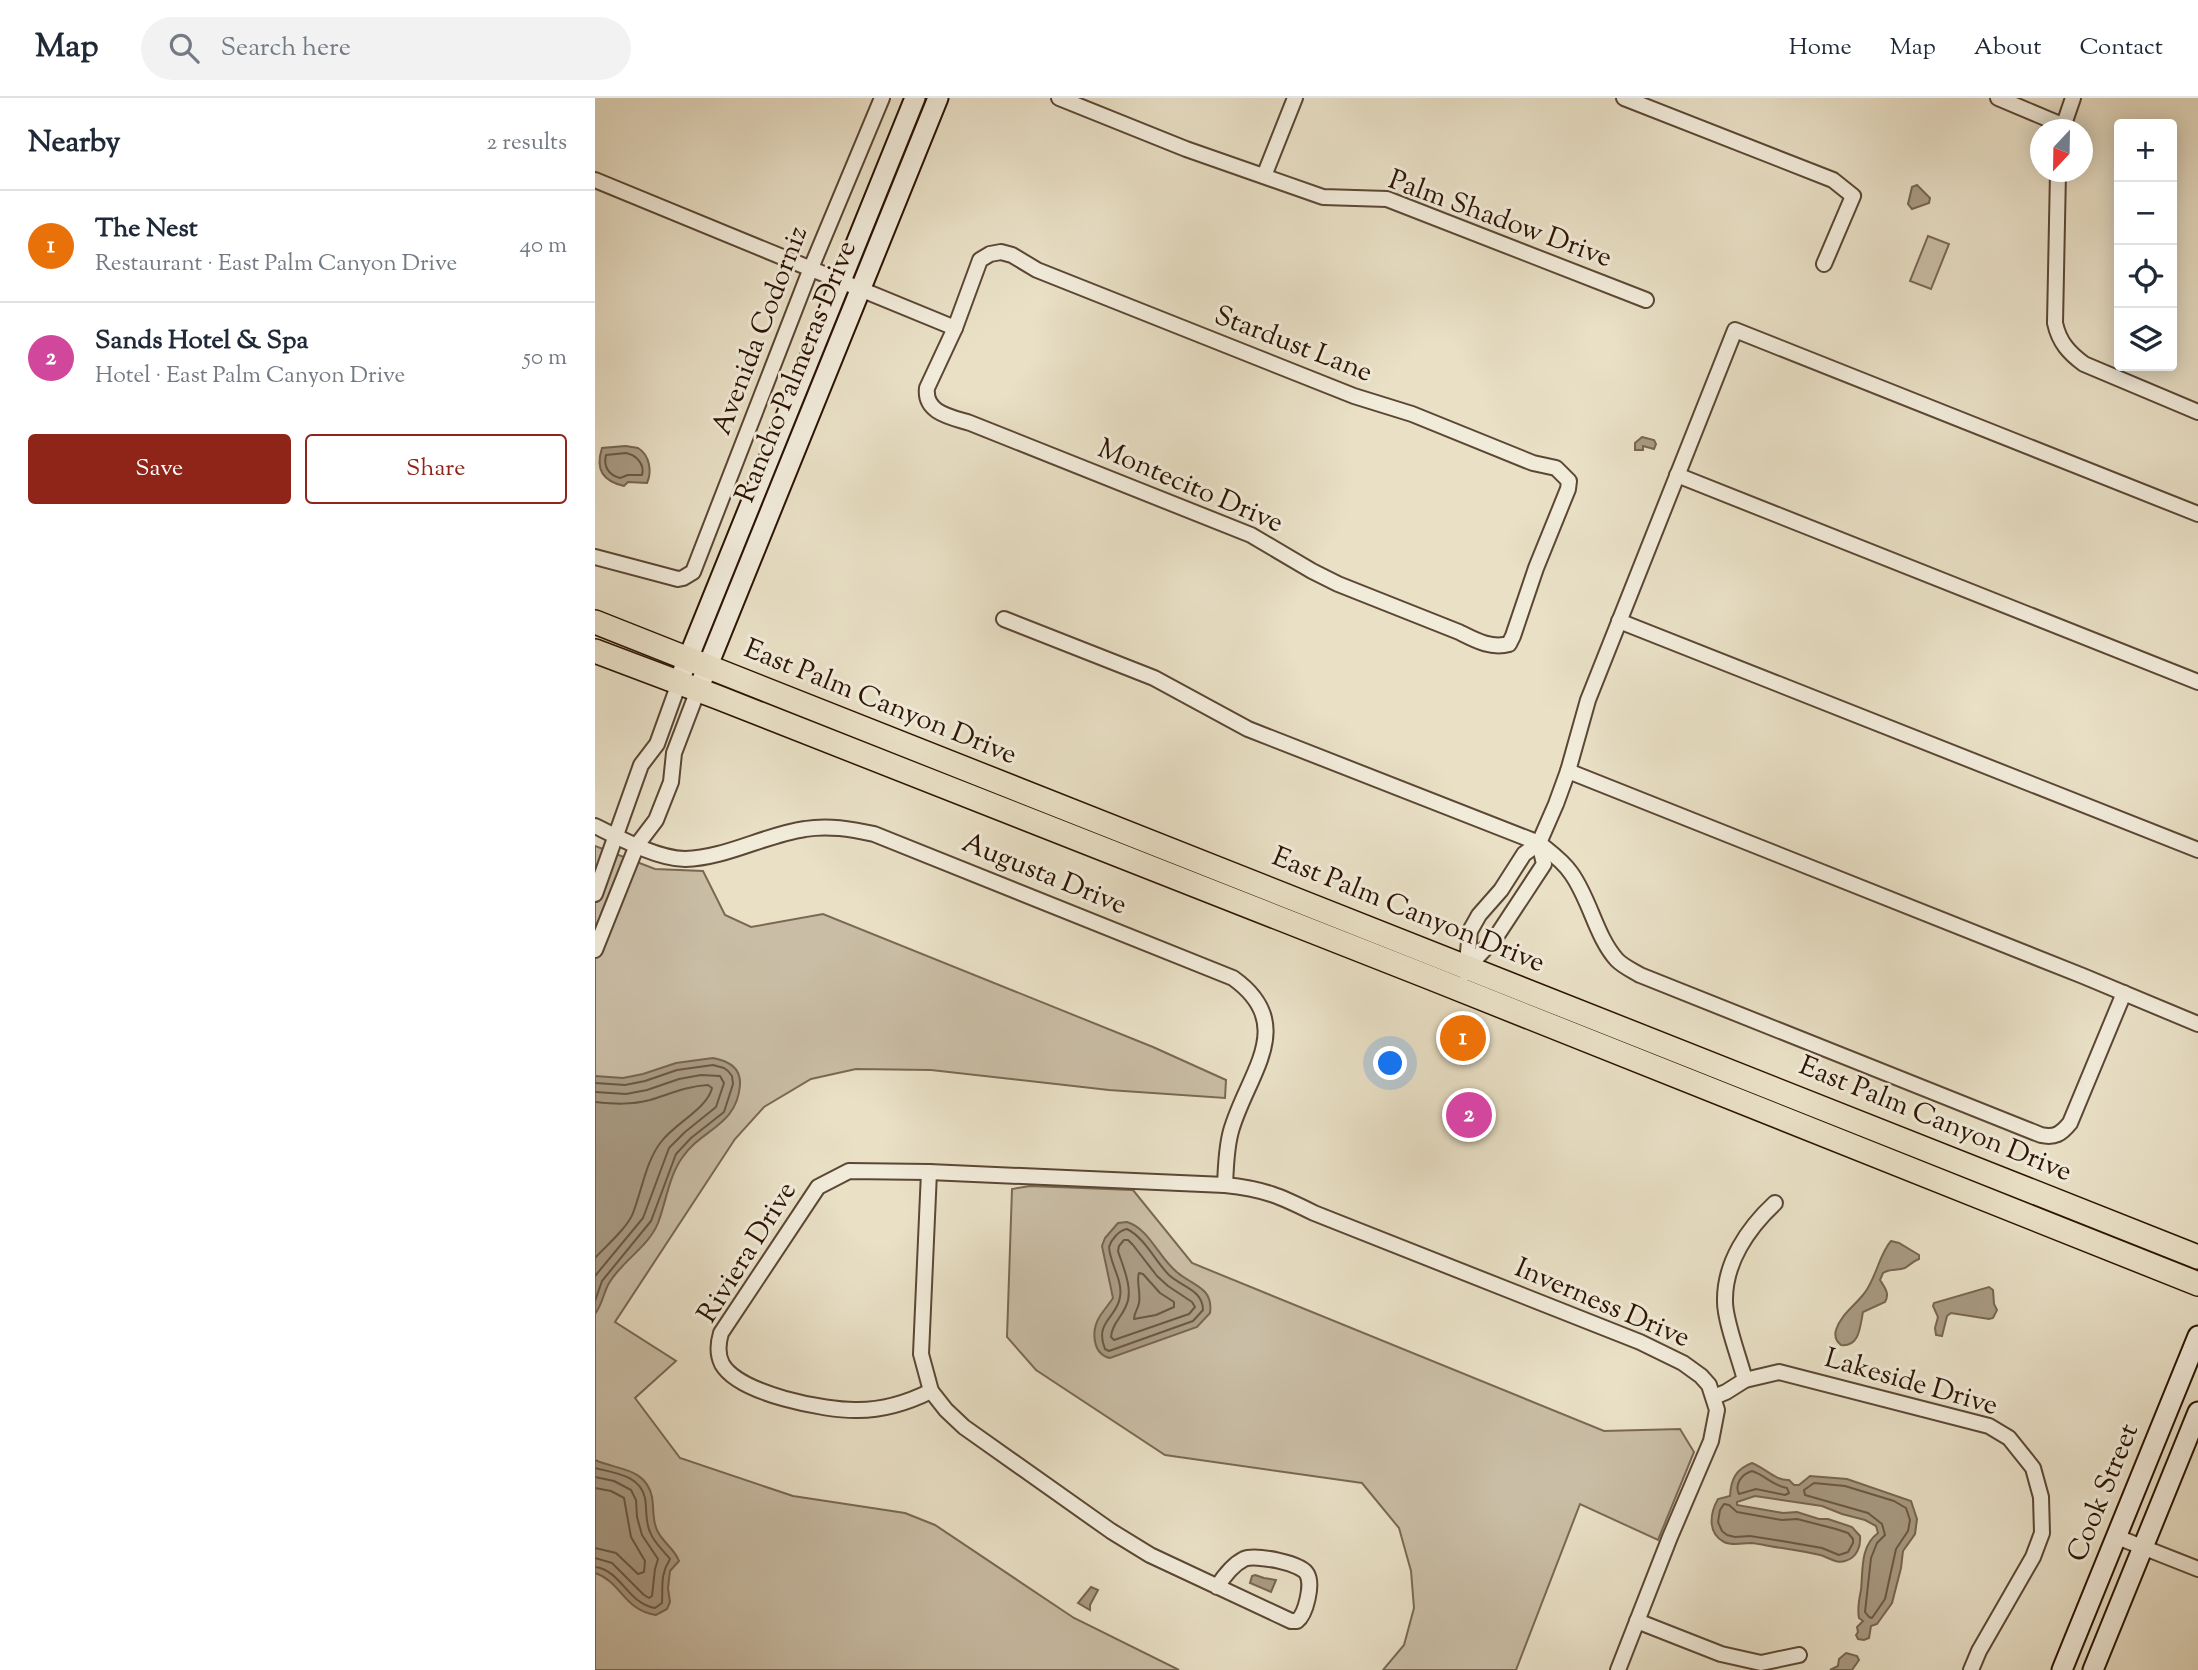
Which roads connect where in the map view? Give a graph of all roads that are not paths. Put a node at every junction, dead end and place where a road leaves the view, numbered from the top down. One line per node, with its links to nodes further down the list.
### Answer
1 (881, 98): 15 (street, Avenida Codorniz)
2 (915, 98): 16 (street, Rancho Palmeras Drive)
3 (938, 98): 17 (street, Rancho Palmeras Drive)
4 (1059, 98): 11 (street, Palm Shadow Drive)
5 (1294, 98): 11 (street)
6 (1624, 98): 14 (street)
7 (1998, 98): 9 (street)
8 (2073, 98): 10 (street)
9 (2044, 119)
10 (2065, 119)
11 (1263, 176): 18 (street, Palm Shadow Drive)
12 (595, 180): 15 (street)
13 (2058, 182): 20 (street)
14 (1824, 264)
15 (811, 268): 16 (street); 23 (street, Avenida Codorniz)
16 (842, 280): 17 (street); 29 (street, Rancho Palmeras Drive)
17 (861, 289): 19 (street); 29 (street, Rancho Palmeras Drive)
18 (1646, 300)
19 (955, 328): 24 (street, Montecito Drive); 24 (street, Stardust Lane)
20 (2198, 412)
21 (1677, 475): 22 (street); 26 (street); 30 (street)
22 (2198, 514)
23 (595, 557)
24 (1536, 568)
25 (1004, 619): 35 (street)
26 (1619, 621): 32 (street); 37 (street)
27 (595, 622): 29 (main road, East Palm Canyon Drive)
28 (595, 650): 31 (main road, East Palm Canyon Drive)
29 (698, 662): 31 (street); 40 (main road, East Palm Canyon Drive)
30 (2198, 682)
31 (688, 686): 34 (street); 36 (street); 41 (main road, East Palm Canyon Drive)
32 (1568, 771): 35 (street); 42 (street)
33 (595, 826): 34 (street, Augusta Drive)
34 (615, 836): 36 (street, Augusta Drive); 38 (street)
35 (1539, 844): 40 (street); 40 (street); 42 (street)
36 (637, 845): 39 (street); 45 (street, Augusta Drive)
37 (2198, 850)
38 (595, 894)
39 (595, 950)
40 (1468, 967): 41 (street); 47 (main road, East Palm Canyon Drive)
41 (1460, 990): 48 (main road, East Palm Canyon Drive)
42 (2124, 993): 43 (street)
43 (2198, 1024)
44 (929, 1172): 45 (street, Riviera Drive); 51 (street); 51 (street, Riviera Drive)
45 (1225, 1185): 52 (street, Inverness Drive)
46 (1775, 1203): 50 (street)
47 (2198, 1257)
48 (2198, 1284)
49 (2198, 1336): 54 (street, Cook Street)
50 (1745, 1380): 52 (street, Lakeside Drive); 61 (street, Lakeside Drive)
51 (932, 1391): 57 (street)
52 (1714, 1397): 58 (street)
53 (2198, 1412): 55 (street, Cook Street)
54 (2116, 1537): 55 (street); 62 (street, Cook Street)
55 (2143, 1548): 56 (street); 63 (street, Cook Street)
56 (2198, 1569)
57 (1217, 1587): 57 (street)
58 (1637, 1621): 59 (street); 60 (street)
59 (1799, 1655)
60 (1618, 1670)
61 (1971, 1670)
62 (2062, 1670)
63 (2093, 1670)

